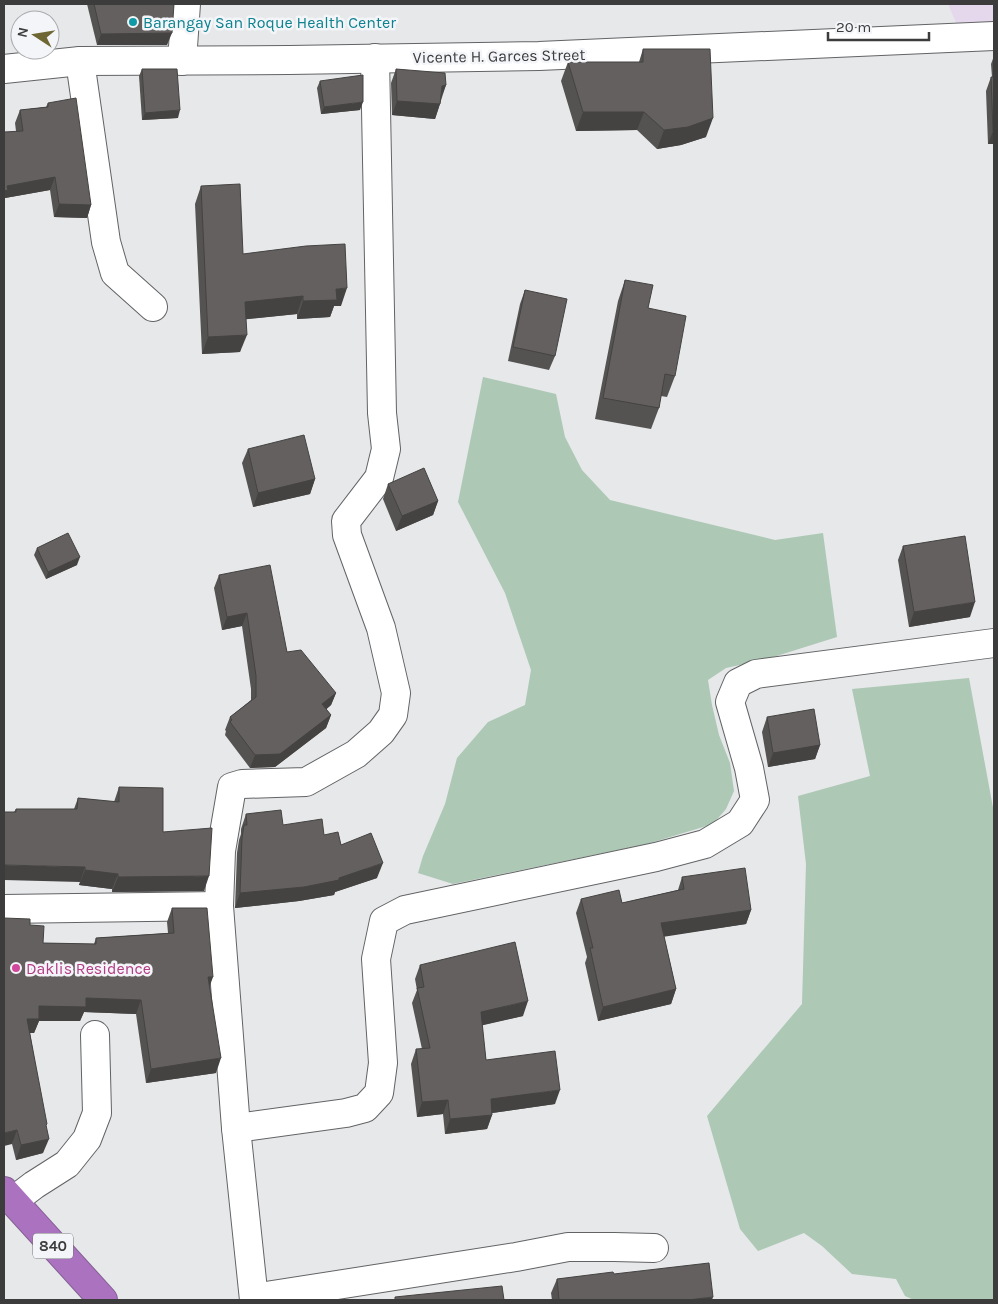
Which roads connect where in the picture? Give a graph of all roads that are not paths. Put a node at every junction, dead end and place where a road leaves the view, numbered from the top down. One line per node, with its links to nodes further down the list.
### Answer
1 (186, 4): 4 (street)
2 (994, 36): 3 (street, Vicente H. Garces Street)
3 (374, 58): 4 (street, Vicente H. Garces Street); 9 (street)
4 (182, 61): 5 (street, Vicente H. Garces Street)
5 (80, 62): 6 (street, Vicente H. Garces Street); 7 (street)
6 (4, 70)
7 (152, 307)
8 (994, 643): 12 (street)
9 (219, 906): 10 (street); 12 (street)
10 (4, 909)
11 (95, 1035): 13 (street)
12 (236, 1128): 15 (street)
13 (8, 1196): 16 (highway, 840)
14 (654, 1248): 15 (street)
15 (254, 1299)
16 (103, 1300)

